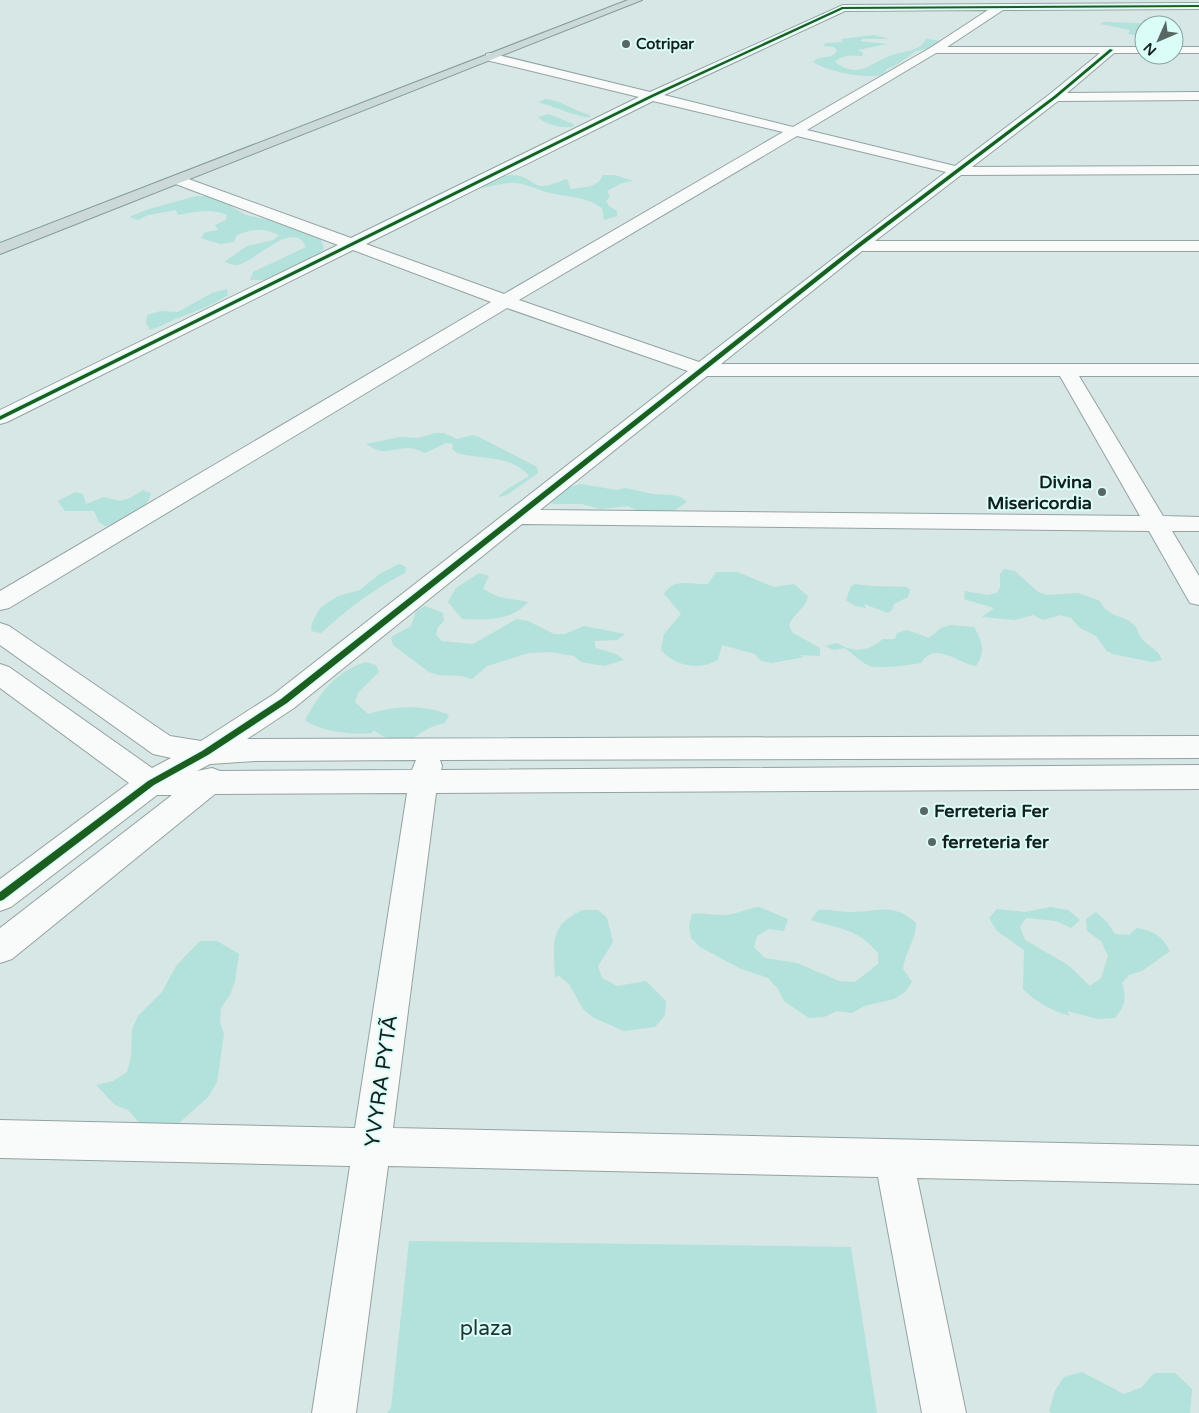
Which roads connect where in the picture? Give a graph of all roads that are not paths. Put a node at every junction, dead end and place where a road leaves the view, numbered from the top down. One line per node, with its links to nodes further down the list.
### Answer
1 (637, 0): 11 (highway)
2 (1174, 6): 3 (street); 4 (street); 5 (street)
3 (1199, 6)
4 (1001, 7): 6 (street); 12 (street)
5 (1186, 16)
6 (934, 50): 7 (street); 15 (street)
7 (1111, 50): 8 (street); 14 (street)
8 (1134, 50)
9 (1184, 50): 10 (street)
10 (1199, 50)
11 (490, 57): 12 (street); 18 (highway)
12 (652, 96): 15 (street); 19 (street)
13 (1199, 96): 14 (street)
14 (1055, 97): 16 (street)
15 (794, 132): 16 (street); 23 (street)
16 (958, 171): 17 (street); 20 (street)
17 (1198, 172)
18 (178, 180): 19 (street); 22 (highway)
19 (354, 245): 23 (street); 27 (street)
20 (858, 246): 21 (street); 24 (street)
21 (1199, 246)
22 (0, 249)
23 (505, 301): 24 (street); 32 (street)
24 (703, 370): 25 (street); 28 (street)
25 (1066, 370): 26 (street); 29 (street)
26 (1199, 370)
27 (0, 418)
28 (516, 518): 29 (street); 35 (street)
29 (1156, 524): 30 (street); 31 (street)
30 (1199, 524)
31 (1199, 597)
32 (0, 602)
33 (0, 632): 38 (street)
34 (0, 674): 41 (street)
35 (284, 701): 37 (street); 38 (street)
36 (1199, 747): 39 (street)
37 (255, 750): 38 (street); 39 (street); 42 (street)
38 (206, 753): 41 (street)
39 (428, 766): 40 (street); 42 (street); 46 (street, YVYRA PYTÃ)
40 (1199, 777)
41 (150, 783): 42 (street); 43 (street)
42 (207, 784): 44 (street)
43 (0, 897)
44 (0, 948)
45 (0, 1139): 46 (street)
46 (372, 1147): 47 (street); 49 (street, YVYRA PYTÃ)
47 (894, 1158): 48 (street); 50 (street)
48 (1199, 1165)
49 (334, 1413)
50 (944, 1413)

